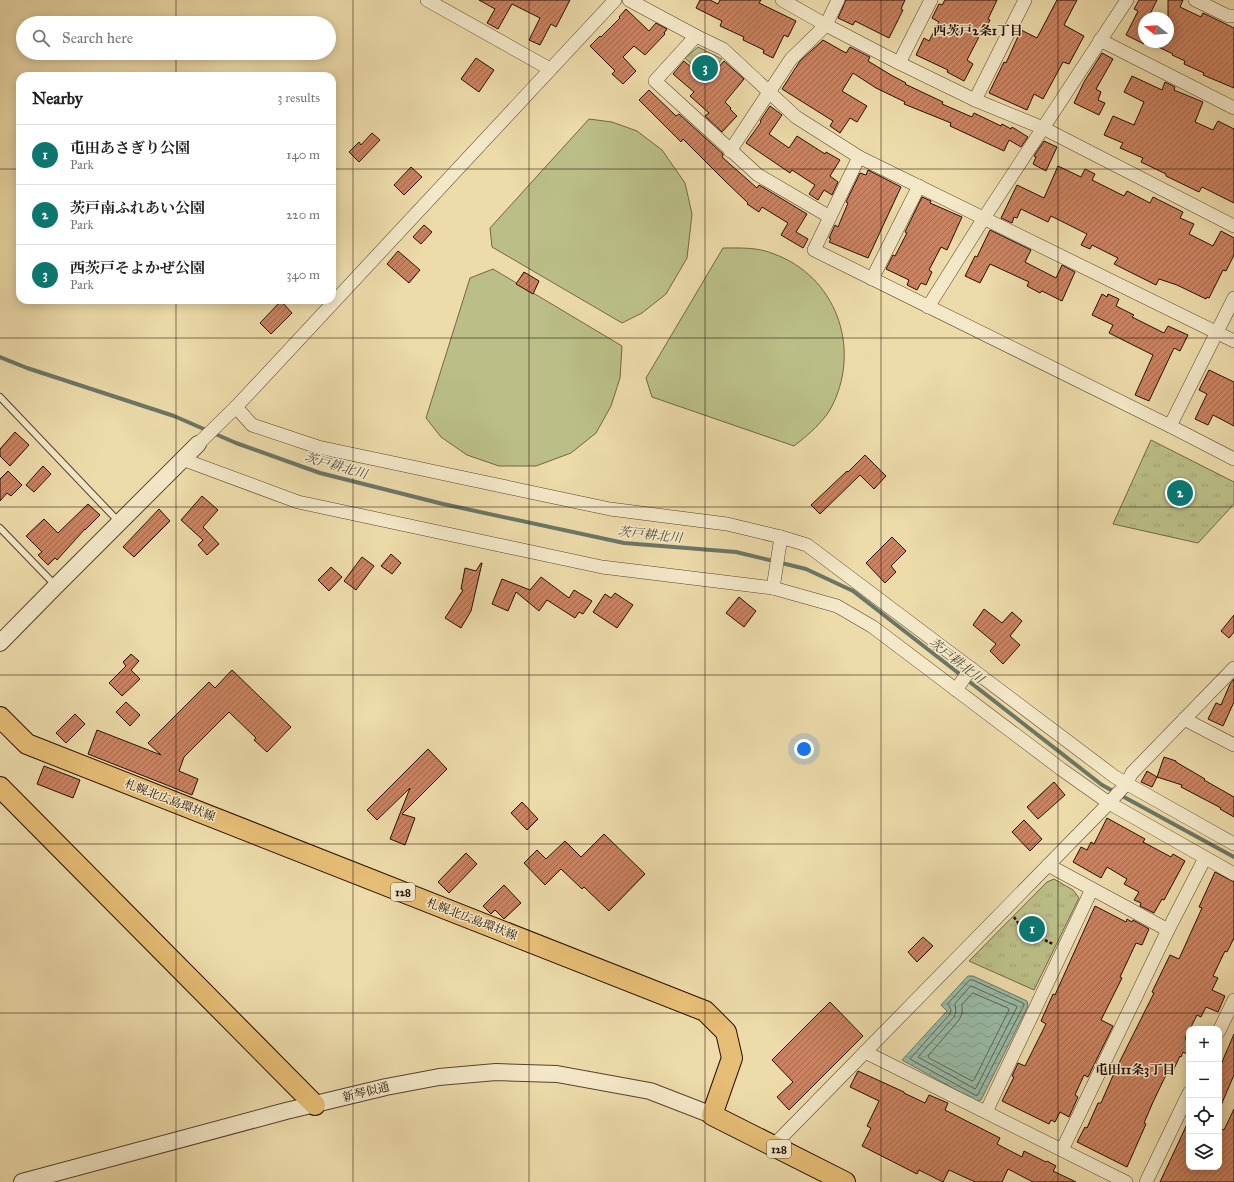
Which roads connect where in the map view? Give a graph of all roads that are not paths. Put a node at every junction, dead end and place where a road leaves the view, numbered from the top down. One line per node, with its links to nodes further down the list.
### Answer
1 (428, 0): 15 (street)
2 (615, 0): 15 (street)
3 (629, 0): 12 (street)
4 (782, 0): 11 (street)
5 (838, 0): 11 (street)
6 (931, 0): 14 (street)
7 (1025, 0): 17 (street)
8 (1126, 0): 13 (street)
9 (1195, 0): 10 (street)
10 (1234, 16)
11 (826, 25): 14 (street); 16 (street)
12 (696, 36): 16 (street); 20 (street)
13 (1100, 40): 18 (street); 19 (street)
14 (899, 63): 17 (street)
15 (550, 69): 28 (street)
16 (769, 92): 20 (street); 21 (street)
17 (975, 100): 19 (street)
18 (1234, 108)
19 (1043, 128): 24 (street); 25 (street)
20 (730, 151): 23 (street)
21 (859, 156): 22 (street); 23 (street)
22 (919, 186): 24 (street); 26 (street)
23 (830, 217): 26 (street)
24 (984, 218): 30 (street); 31 (street)
25 (1234, 226)
26 (872, 279): 30 (street)
27 (1234, 298): 31 (street)
28 (336, 299)
29 (332, 304): 34 (street)
30 (928, 306): 35 (street)
31 (1216, 332): 32 (street); 35 (street)
32 (1234, 341)
33 (0, 397): 39 (lane)
34 (236, 407): 36 (street); 41 (street)
35 (1170, 426): 37 (street)
36 (198, 444): 38 (street)
37 (1234, 459)
38 (182, 460): 39 (street); 43 (street)
39 (119, 522): 42 (street)
40 (0, 528): 42 (lane)
41 (781, 537): 43 (street); 46 (street)
42 (56, 586): 44 (street)
43 (773, 588): 46 (street)
44 (0, 643)
45 (1234, 668): 48 (street)
46 (964, 679): 51 (street); 51 (street)
47 (0, 717): 64 (main road, 札幌北広島環状線 / 128)
48 (1184, 719): 49 (street); 51 (street)
49 (1234, 745)
50 (0, 787): 62 (main road)
51 (1117, 793): 52 (street); 53 (street); 54 (street)
52 (1234, 844)
53 (1205, 858): 55 (street); 57 (street)
54 (1048, 865): 56 (street); 60 (street)
55 (1234, 874)
56 (1092, 889): 57 (street); 63 (street)
57 (1168, 930): 66 (street)
58 (1234, 1000): 59 (street)
59 (1221, 1026)
60 (865, 1052): 63 (street); 65 (street)
61 (1187, 1098): 70 (street)
62 (315, 1105): 64 (street, 新琴似通); 67 (street, 新琴似通)
63 (986, 1112): 66 (street)
64 (712, 1115): 65 (main road, 128)
65 (773, 1146): 68 (main road, 128)
66 (1062, 1150): 69 (street)
67 (22, 1182)
68 (845, 1182)
69 (1126, 1182)
70 (1146, 1182)

